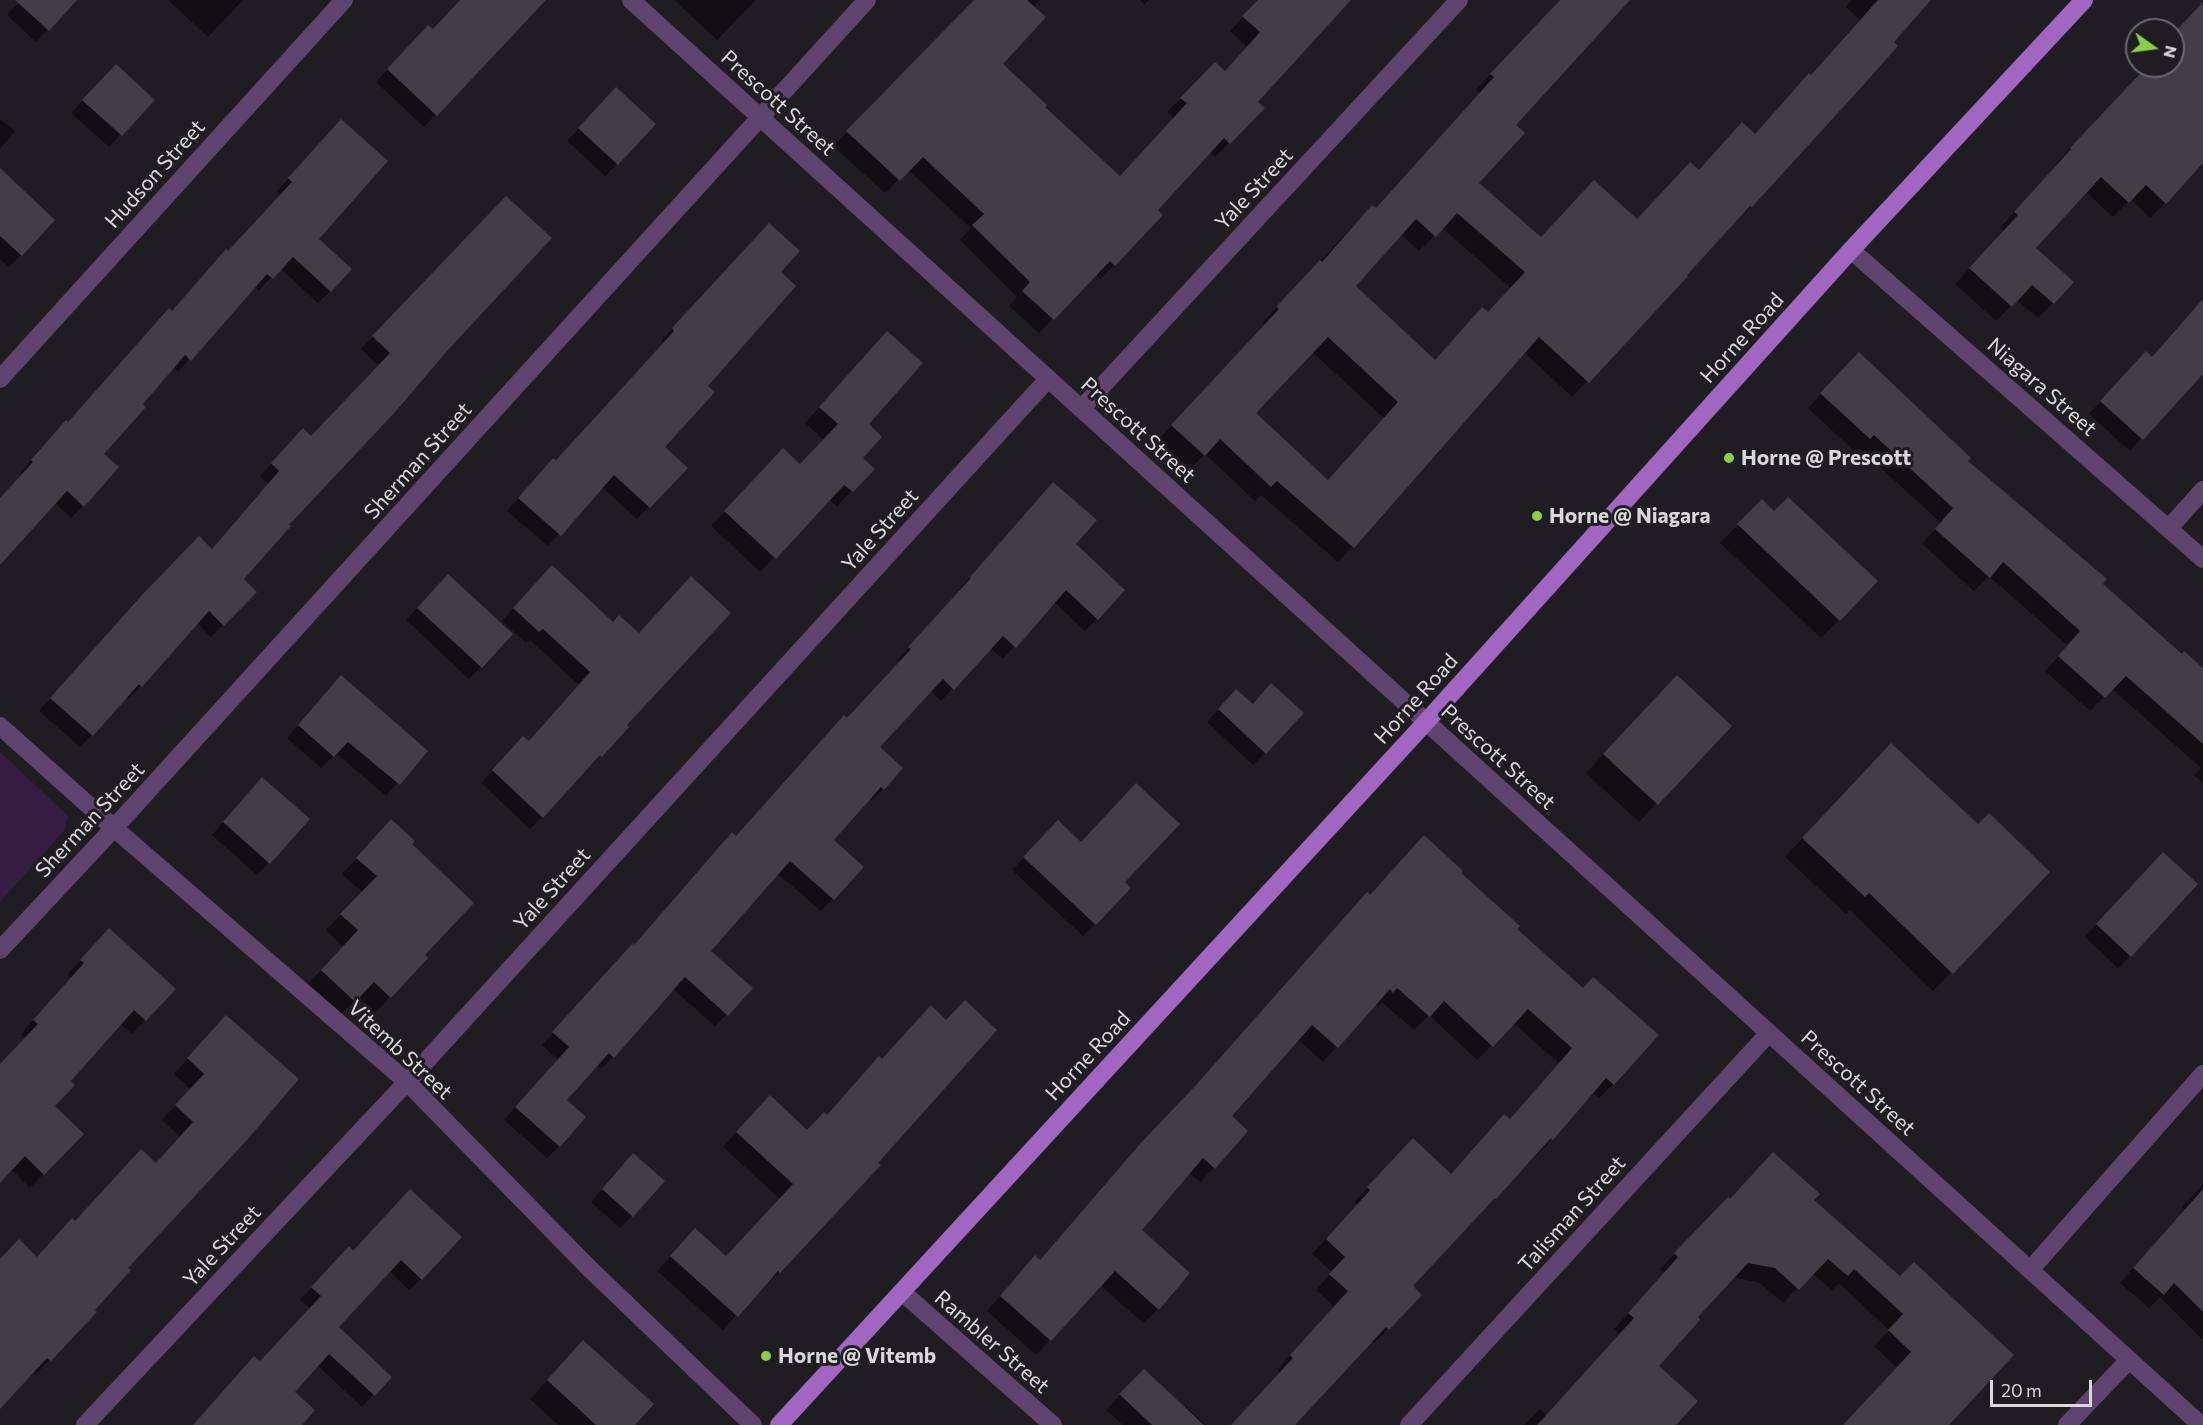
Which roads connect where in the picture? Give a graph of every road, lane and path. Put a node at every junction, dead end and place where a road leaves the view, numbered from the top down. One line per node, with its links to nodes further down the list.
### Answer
1 (344, 0): 8 (street, Hudson Street)
2 (631, 0): 6 (street, Prescott Street)
3 (867, 0): 6 (street, Sherman Street)
4 (1459, 0): 10 (street, Yale Street)
5 (2084, 0): 7 (main road, Horne Road)
6 (760, 117): 9 (street, Prescott Street); 16 (street, Sherman Street)
7 (1851, 250): 12 (street, Niagara Street); 14 (main road, Horne Road)
8 (0, 379)
9 (1048, 379): 10 (street, Prescott Street); 20 (street, Yale Street)
10 (1082, 409): 14 (street, Prescott Street)
11 (2203, 490): 12 (street)
12 (2169, 528): 13 (street, Niagara Street)
13 (2203, 559)
14 (1426, 722): 18 (street, Prescott Street); 22 (main road, Horne Road)
15 (0, 726): 16 (street, Vitemb Street)
16 (114, 828): 17 (street, Sherman Street); 20 (street, Vitemb Street)
17 (0, 950)
18 (1769, 1033): 21 (street, Prescott Street); 28 (street, Talisman Street)
19 (2203, 1074): 21 (street)
20 (406, 1082): 24 (street, Yale Street); 25 (street, Vitemb Street)
21 (2030, 1269): 23 (street, Prescott Street)
22 (902, 1292): 26 (main road, Horne Road); 27 (street, Rambler Street)
23 (2129, 1360): 29 (street); 30 (street, Prescott Street)
24 (85, 1425)
25 (753, 1425)
26 (779, 1425)
27 (1053, 1425)
28 (1409, 1425)
29 (2067, 1425)
30 (2201, 1425)

